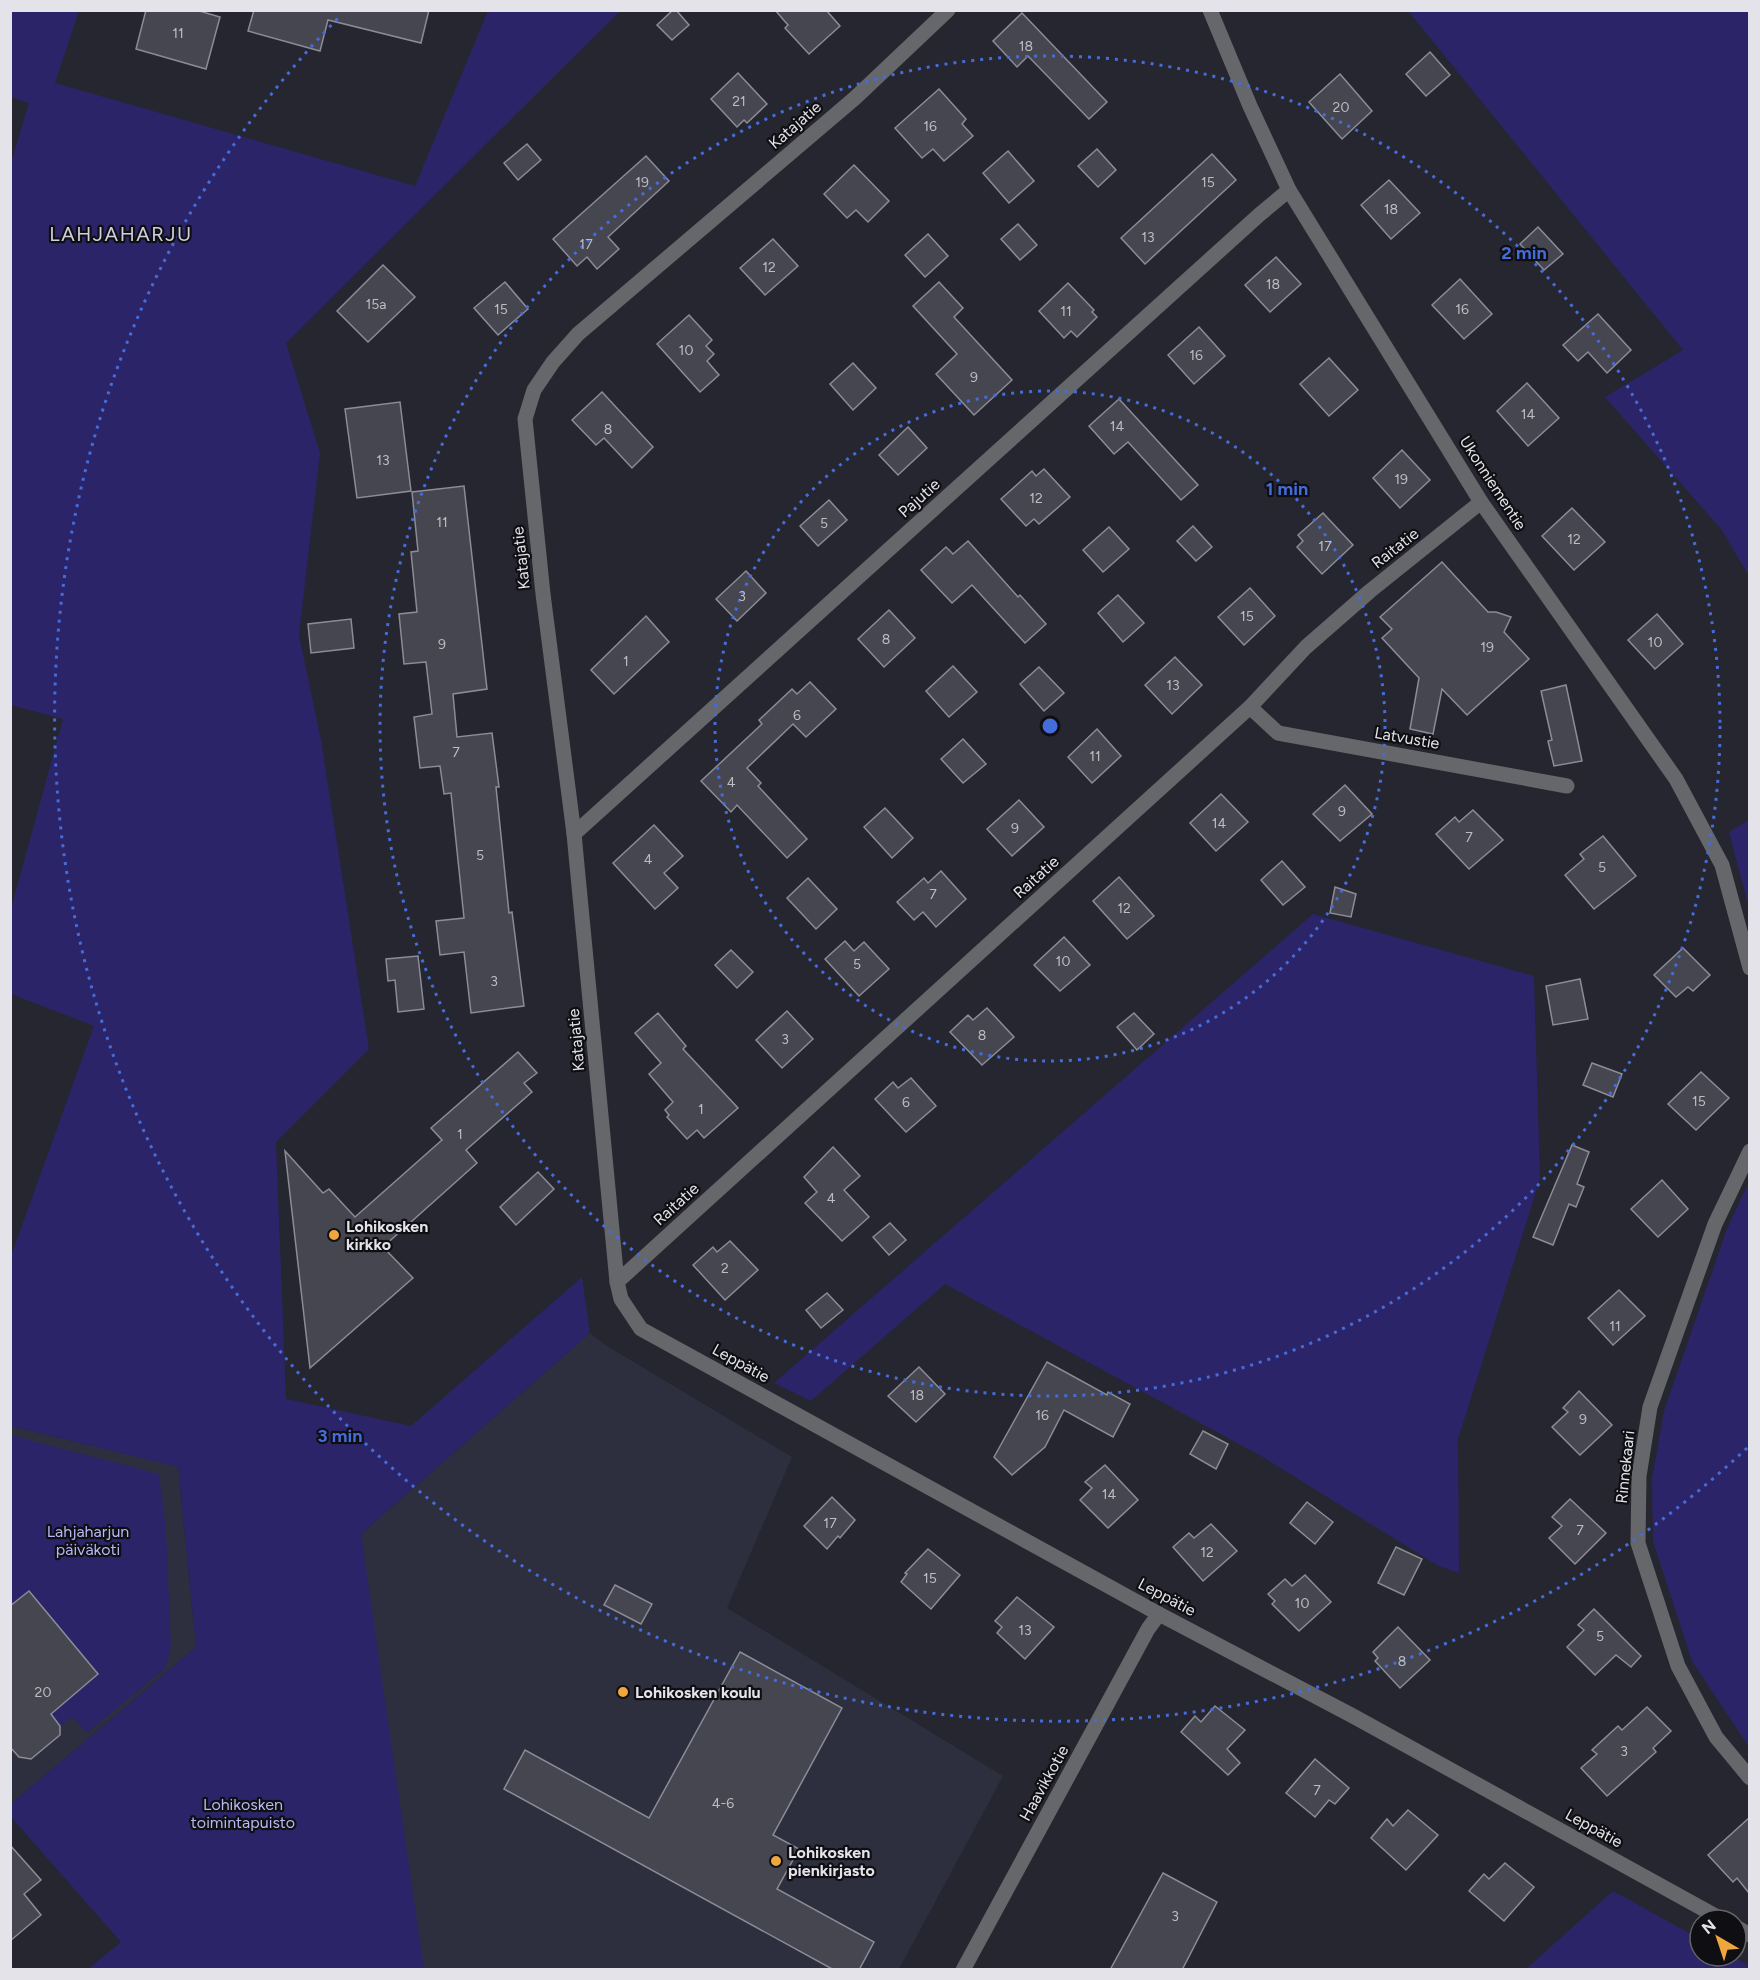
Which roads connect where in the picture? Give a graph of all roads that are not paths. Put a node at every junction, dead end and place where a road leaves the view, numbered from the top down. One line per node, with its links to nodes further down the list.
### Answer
1 (948, 10): 7 (street, Katajatie)
2 (1210, 10): 3 (street, Ukonniementie)
3 (1289, 190): 4 (street, Ukonniementie); 7 (street, Pajutie)
4 (1481, 502): 5 (street, Raitatie); 8 (street, Ukonniementie)
5 (1250, 707): 6 (street, Latvustie); 10 (street, Raitatie)
6 (1567, 786)
7 (574, 834): 10 (street, Katajatie)
8 (1749, 968)
9 (1749, 1151): 12 (street, Rinnekaari)
10 (617, 1282): 11 (street, Leppätie)
11 (1159, 1614): 13 (street, Leppätie); 14 (street, Haavikkotie)
12 (1749, 1778)
13 (1701, 1908)
14 (963, 1970)

